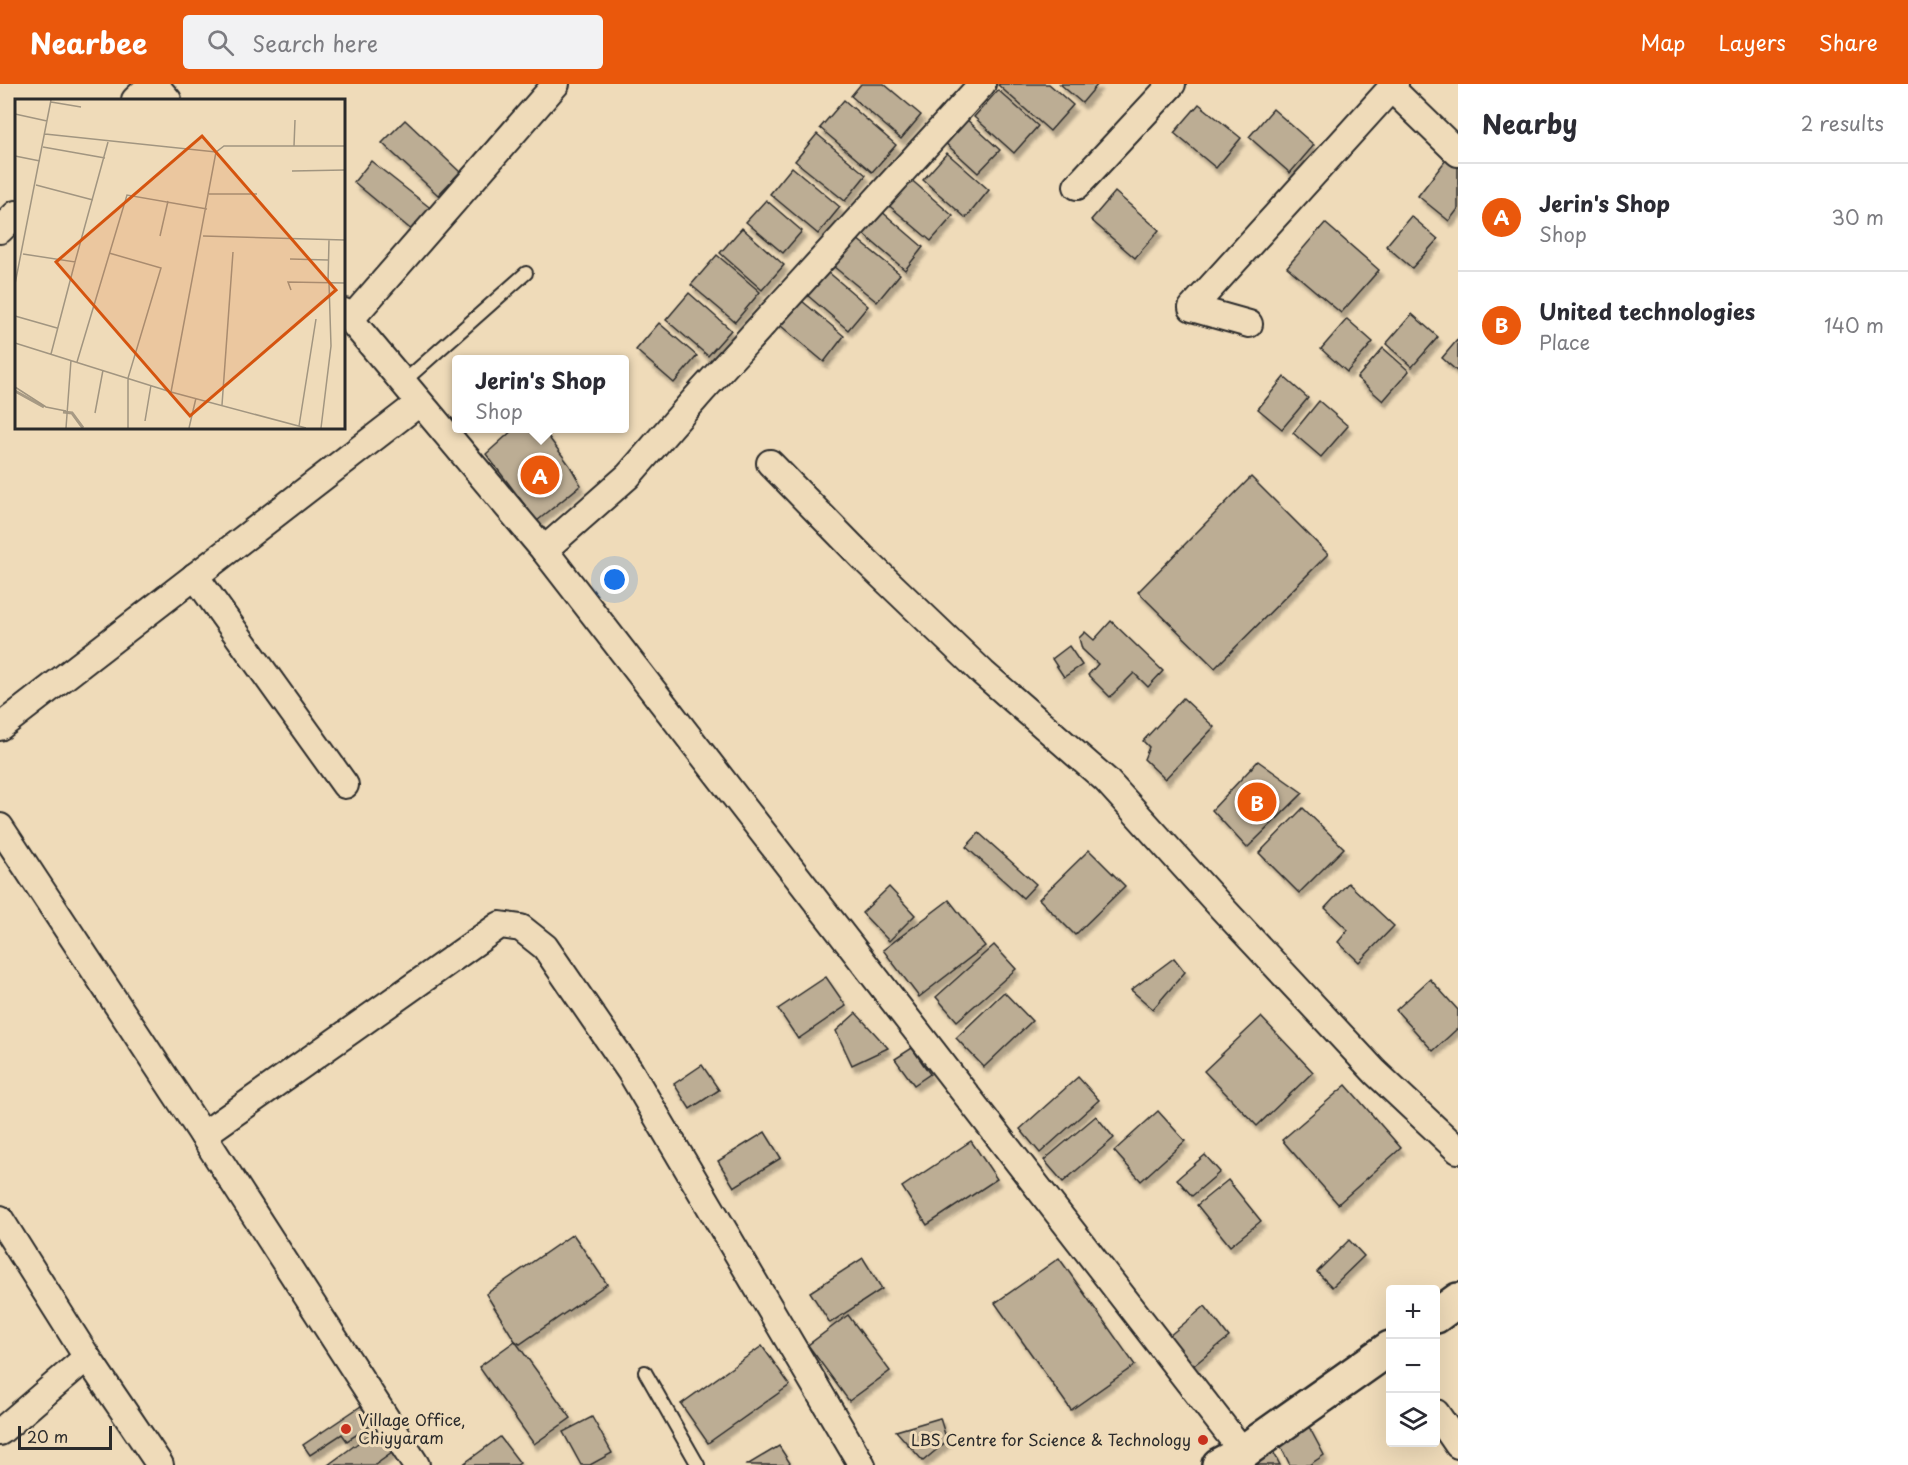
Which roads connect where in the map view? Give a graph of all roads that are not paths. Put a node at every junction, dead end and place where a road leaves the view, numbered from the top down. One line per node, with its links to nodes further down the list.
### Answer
1 (153, 84): 6 (street); 7 (street)
2 (556, 84): 13 (street)
3 (982, 84): 18 (street)
4 (1172, 84): 9 (street)
5 (1385, 88): 8 (street); 14 (street)
6 (136, 99)
7 (167, 99)
8 (1458, 153)
9 (1077, 186)
10 (15, 215): 11 (street)
11 (0, 230)
12 (526, 273): 15 (lane)
13 (347, 316): 15 (street)
14 (1249, 324)
15 (402, 383): 16 (street)
16 (419, 403): 18 (street); 19 (street)
17 (770, 463): 24 (street)
18 (544, 550): 34 (street)
19 (195, 576): 20 (street); 21 (street)
20 (0, 727)
21 (345, 785)
22 (0, 827): 23 (street)
23 (203, 1135): 36 (street); 38 (street)
24 (1458, 1150)
25 (0, 1219): 29 (street)
26 (1458, 1300): 27 (main road)
27 (1440, 1313)
28 (1386, 1351): 34 (main road)
29 (87, 1357): 32 (street); 35 (street)
30 (645, 1372): 37 (lane)
31 (1440, 1419): 33 (street)
32 (0, 1432)
33 (1458, 1445)
34 (1230, 1459)
35 (160, 1465)
36 (416, 1465)
37 (698, 1465)
38 (861, 1465)

